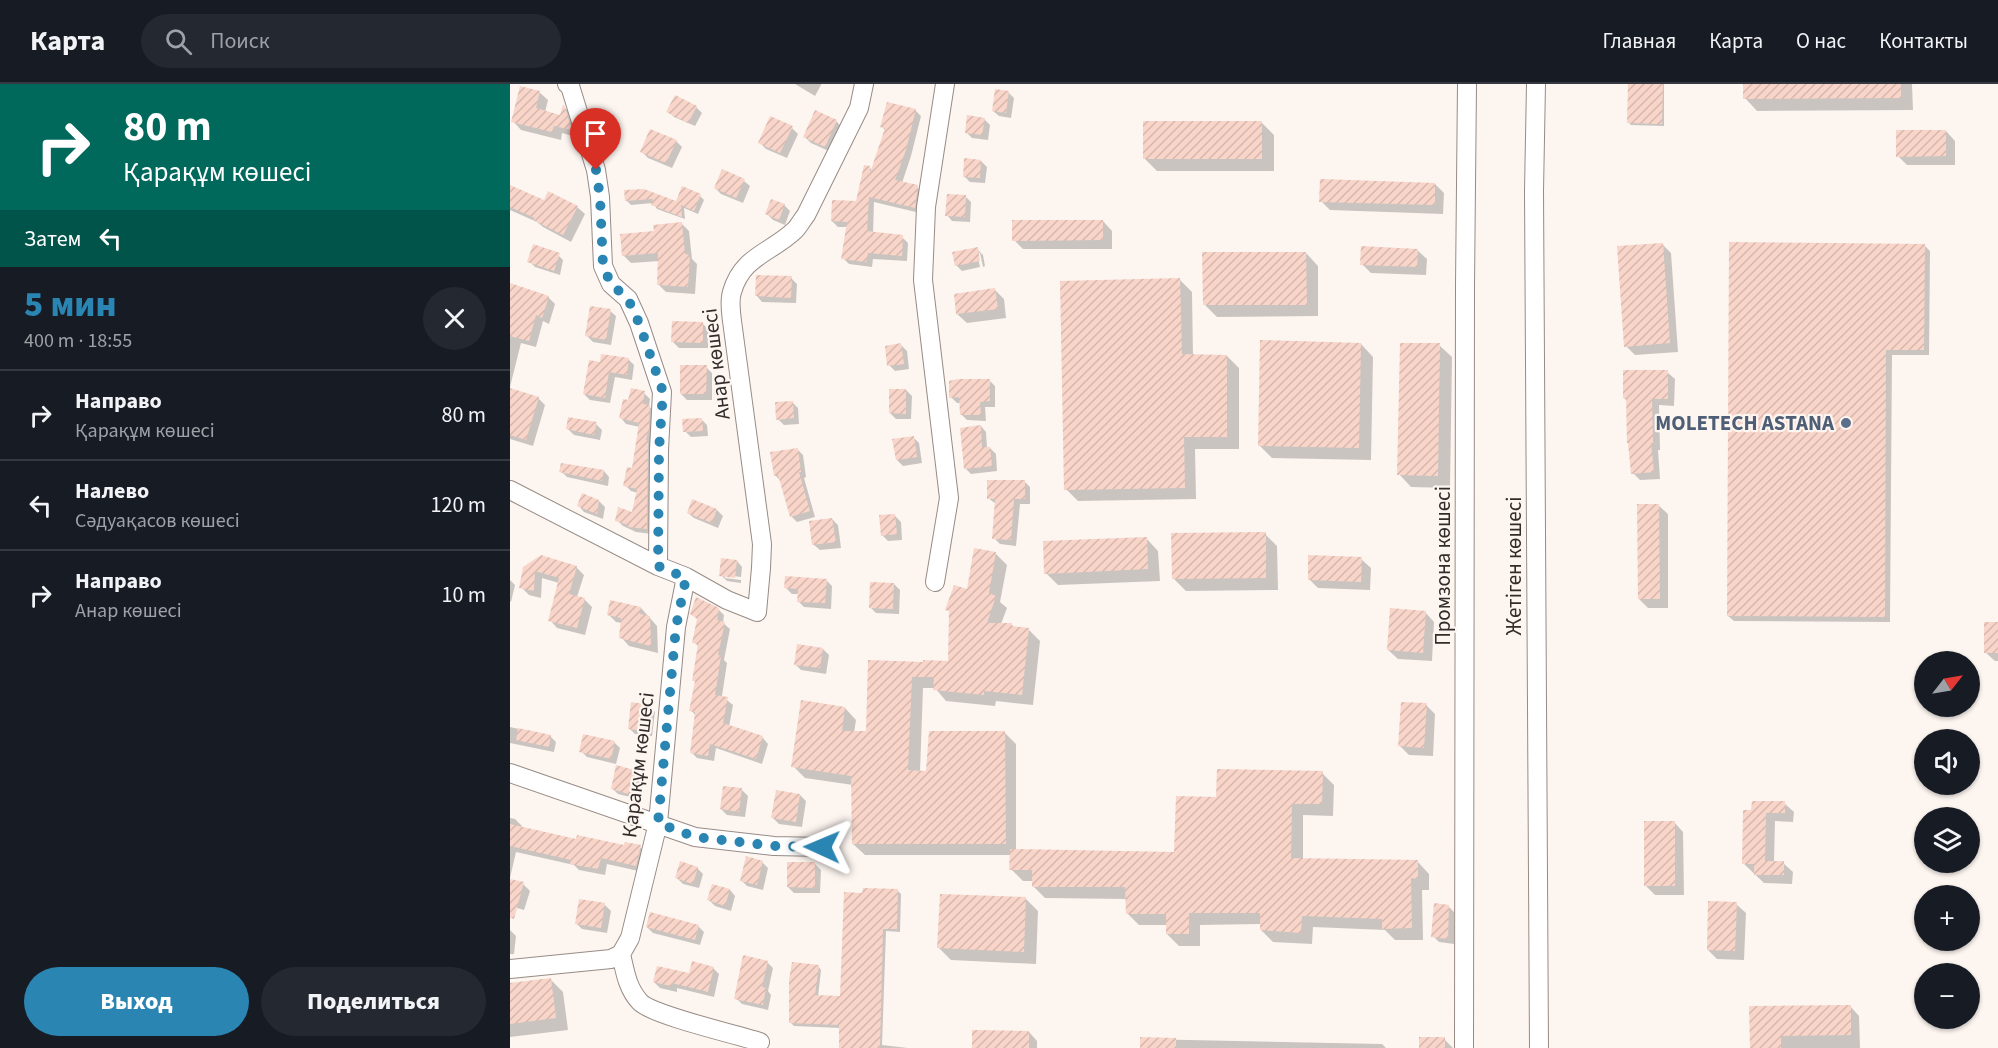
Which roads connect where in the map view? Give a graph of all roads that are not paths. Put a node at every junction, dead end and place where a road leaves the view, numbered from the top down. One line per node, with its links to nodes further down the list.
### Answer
1 (567, 84): 7 (street)
2 (864, 84): 8 (street, Анар көшесі)
3 (945, 84): 9 (street)
4 (1467, 84): 16 (street, Промзона көшесі)
5 (1536, 84): 17 (street, Жетіген көшесі)
6 (510, 490): 7 (street)
7 (658, 566): 8 (street)
8 (686, 578): 11 (street, Қарақұм көшесі)
9 (935, 582)
10 (510, 773): 11 (street)
11 (658, 823): 12 (street); 13 (street, Қарақұм көшесі)
12 (822, 847)
13 (621, 954): 14 (street); 15 (street)
14 (510, 969)
15 (760, 1042)
16 (1464, 1048)
17 (1539, 1048)

